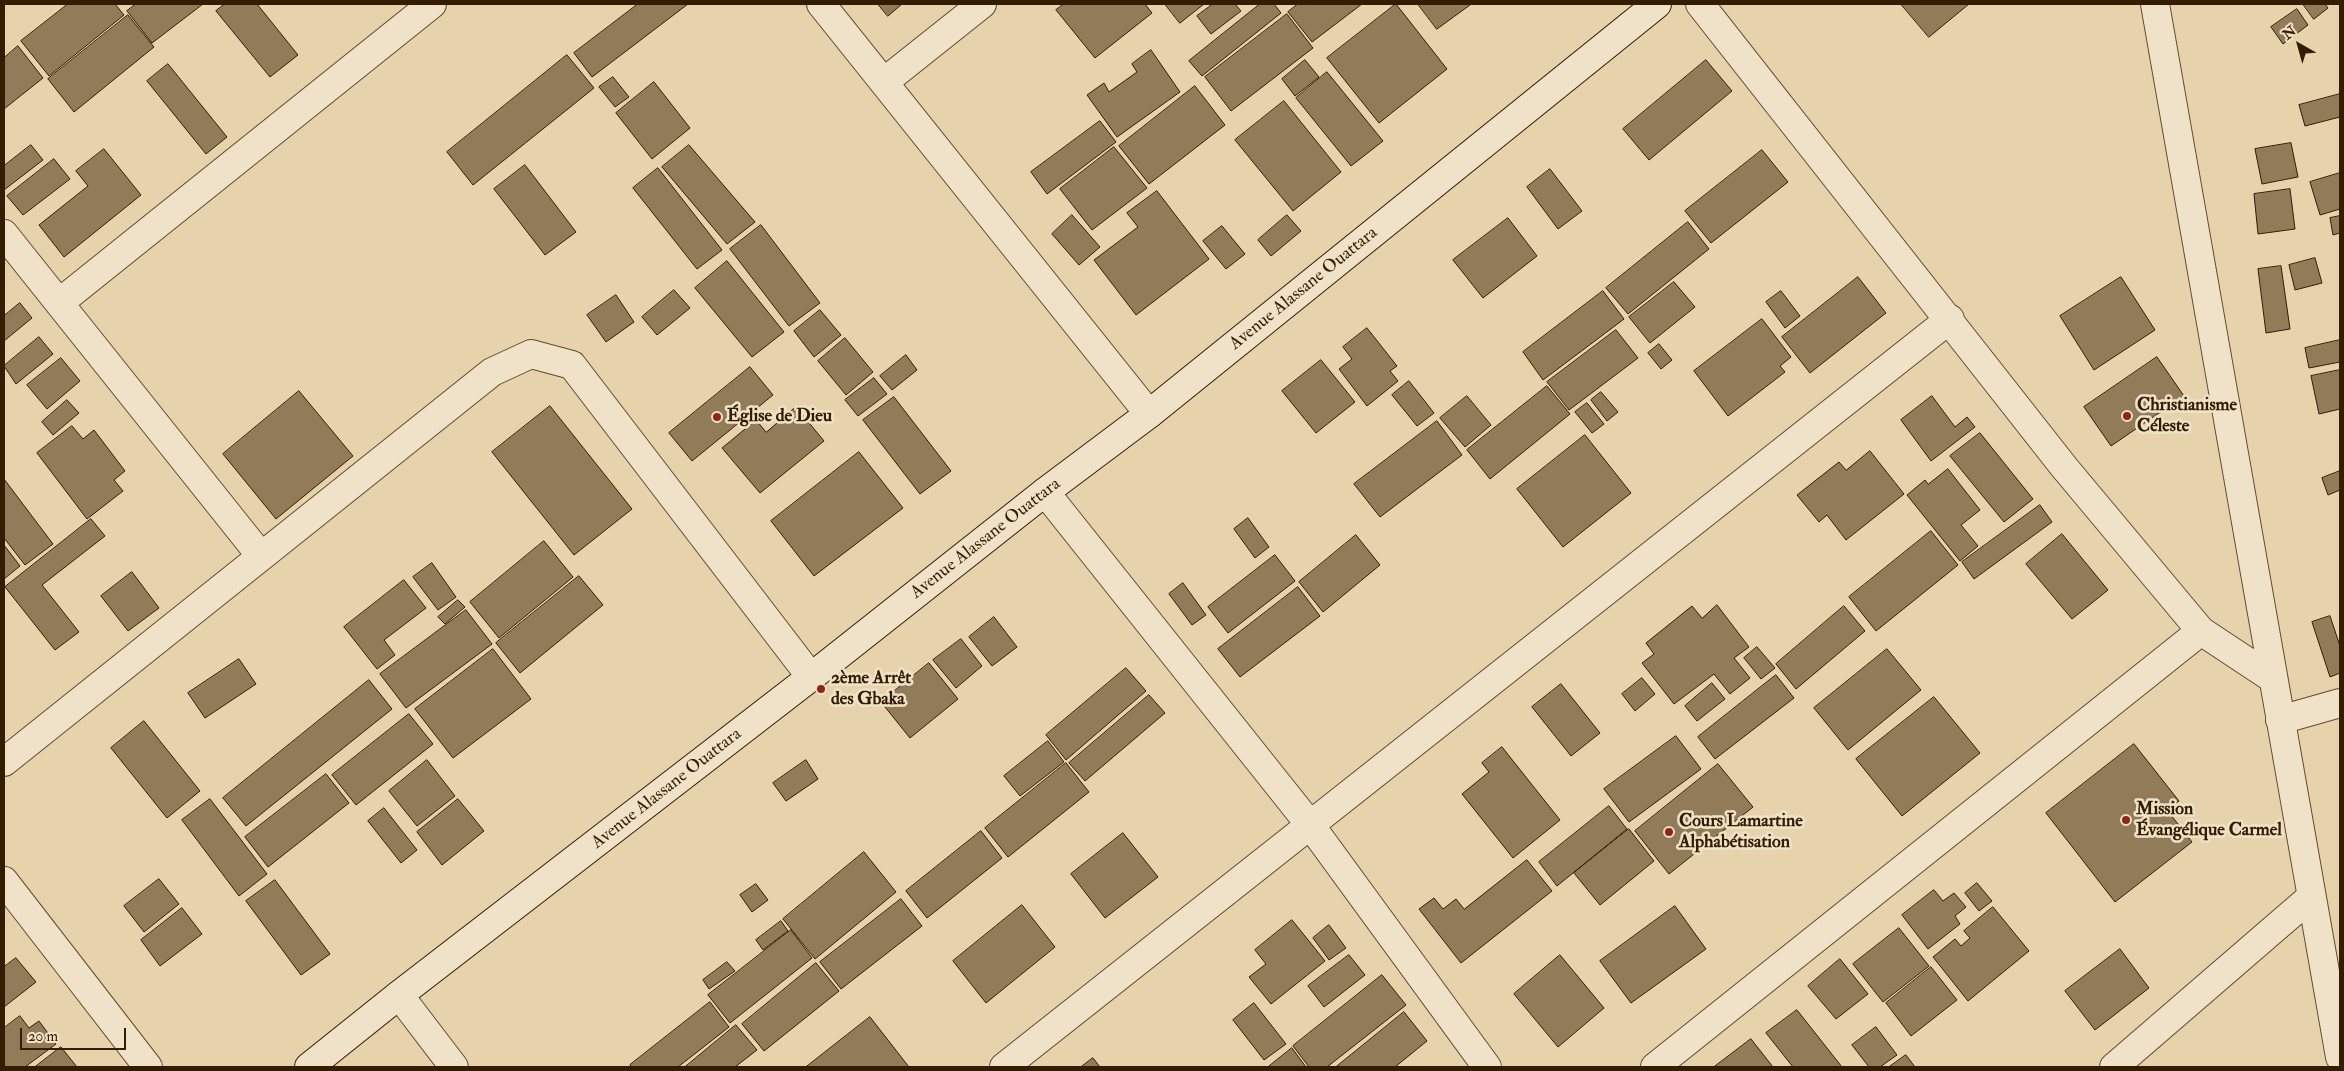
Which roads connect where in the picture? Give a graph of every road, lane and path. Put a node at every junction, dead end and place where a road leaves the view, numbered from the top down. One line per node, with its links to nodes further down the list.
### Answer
1 (432, 4): 9 (street)
2 (821, 4): 7 (street)
3 (982, 4): 7 (street)
4 (1657, 4): 11 (street, Avenue Alassane Ouattara)
5 (1700, 4): 10 (street)
6 (2155, 4): 16 (street)
7 (884, 82): 11 (street)
8 (4, 234): 9 (street)
9 (59, 302): 13 (street)
10 (1950, 319): 14 (street); 20 (street)
11 (1149, 414): 12 (street, Avenue Alassane Ouattara)
12 (1045, 492): 15 (street, Avenue Alassane Ouattara); 20 (street)
13 (261, 556): 15 (street); 19 (street)
14 (2202, 631): 16 (street); 30 (street)
15 (811, 677): 23 (street, Avenue Alassane Ouattara)
16 (2272, 678): 18 (street)
17 (2340, 703): 18 (street)
18 (2280, 720): 22 (street)
19 (4, 762)
20 (1311, 826): 28 (street); 29 (street)
21 (4, 882): 25 (street)
22 (2311, 897): 24 (street); 31 (street)
23 (399, 995): 26 (street, Avenue Alassane Ouattara); 27 (street)
24 (2340, 1057)
25 (148, 1067)
26 (309, 1067)
27 (454, 1067)
28 (1004, 1067)
29 (1487, 1067)
30 (1655, 1067)
31 (2114, 1067)

